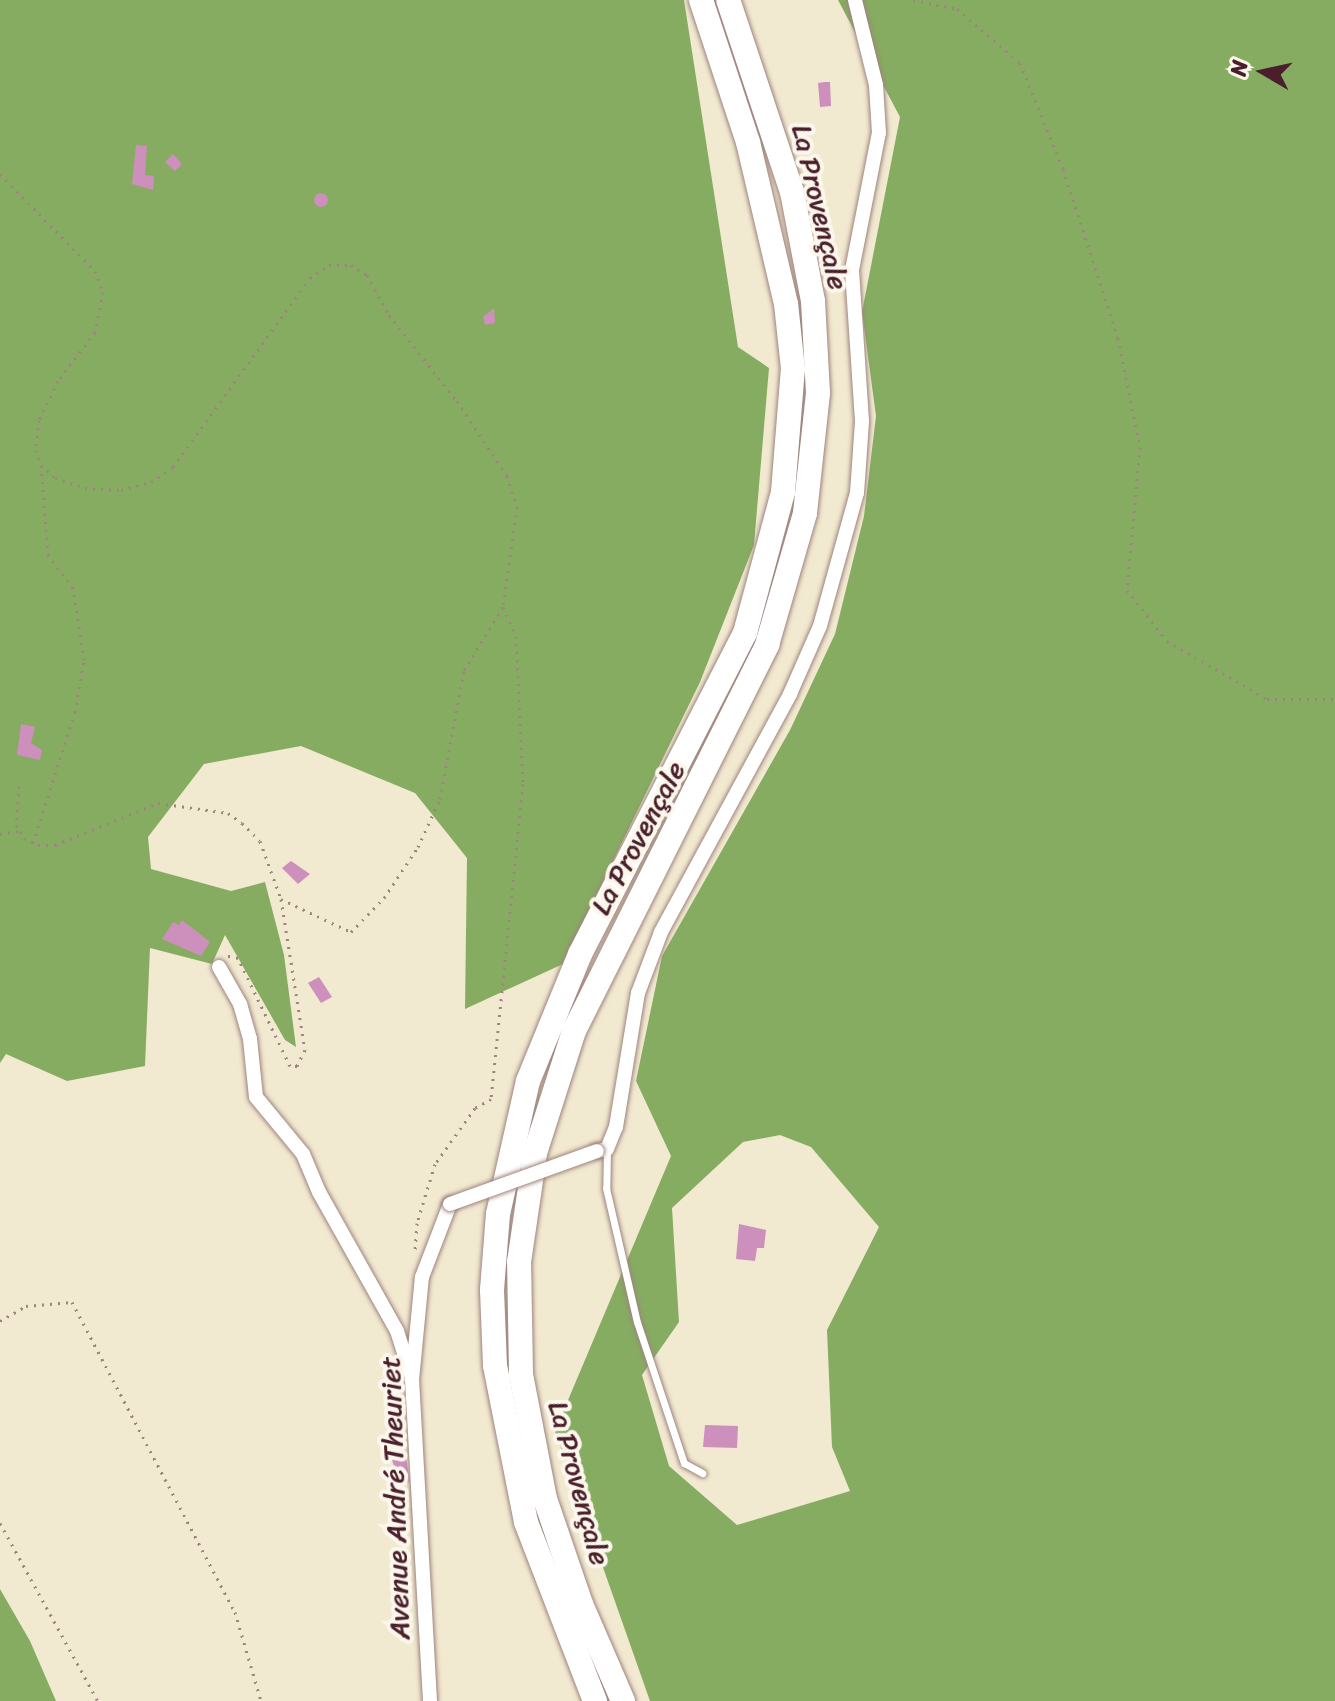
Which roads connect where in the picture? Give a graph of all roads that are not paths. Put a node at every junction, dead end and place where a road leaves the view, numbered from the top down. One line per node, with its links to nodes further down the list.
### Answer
1 (701, 0): 9 (highway, La Provençale)
2 (728, 0): 10 (highway, La Provençale)
3 (855, 0): 5 (street)
4 (219, 967): 6 (street)
5 (602, 1150): 6 (street, Avenue André Theuriet, bridge); 7 (lane)
6 (412, 1380): 8 (street, Avenue André Theuriet)
7 (702, 1473)
8 (430, 1701)
9 (595, 1701)
10 (623, 1701)

